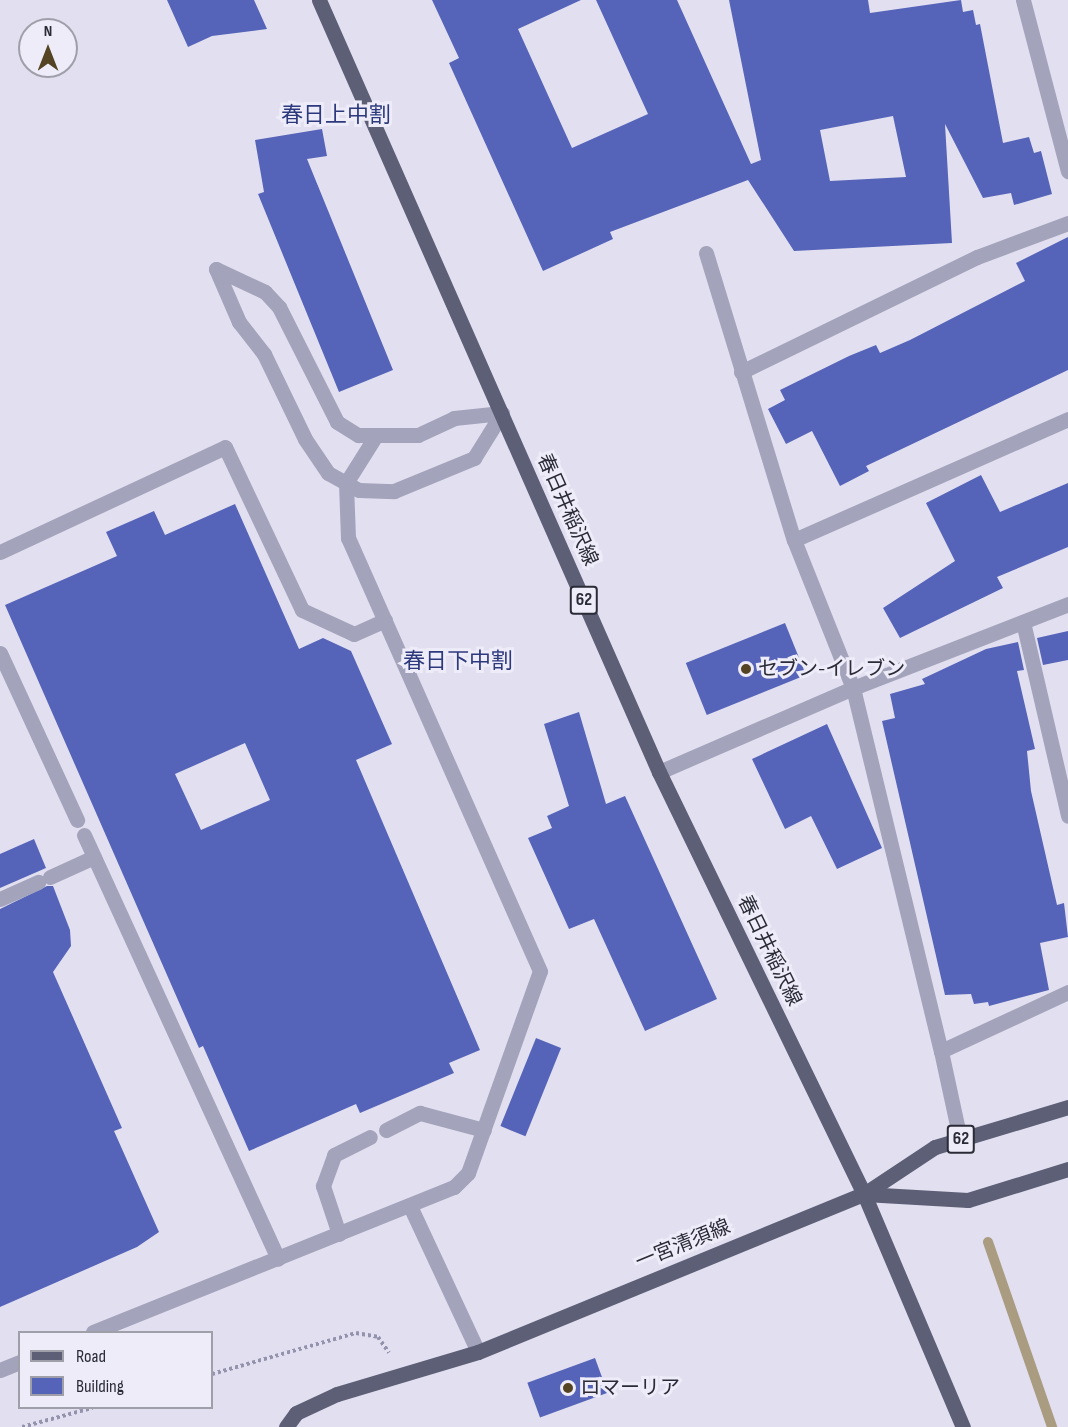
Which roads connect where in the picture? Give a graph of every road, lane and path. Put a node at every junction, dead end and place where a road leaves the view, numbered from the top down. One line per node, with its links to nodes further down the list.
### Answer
1 (319, 0): 7 (main road, 春日井稲沢線 / 62)
2 (1023, 0): 3 (street)
3 (1068, 171)
4 (1068, 223): 6 (street)
5 (706, 253): 6 (street)
6 (741, 372): 11 (street)
7 (502, 413): 9 (street); 10 (street); 18 (main road, 春日井稲沢線 / 62)
8 (1068, 419): 11 (street)
9 (375, 437): 10 (street); 10 (street)
10 (346, 483): 14 (street)
11 (794, 540): 17 (street)
12 (0, 552): 14 (street)
13 (1068, 604): 15 (street)
14 (385, 620): 28 (street)
15 (1023, 622): 17 (street); 19 (street)
16 (0, 653): 20 (street)
17 (853, 688): 18 (street); 25 (street)
18 (659, 772): 32 (main road, 春日井稲沢線 / 62)
19 (1068, 816)
20 (77, 820)
21 (84, 835): 22 (street)
22 (94, 858): 23 (street); 35 (street)
23 (0, 899)
24 (1068, 992): 25 (street)
25 (941, 1051): 30 (street)
26 (1068, 1107): 30 (main road, 62)
27 (386, 1130): 28 (street)
28 (484, 1130): 33 (street)
29 (370, 1137): 34 (street)
30 (960, 1139): 32 (main road, 62)
31 (1068, 1169): 32 (main road)
32 (864, 1194): 37 (main road, 一宮清須線); 45 (main road)
33 (410, 1206): 34 (street); 37 (street)
34 (339, 1234): 35 (street)
35 (278, 1259): 36 (street)
36 (96, 1331)
37 (478, 1352): 41 (main road, 一宮清須線)
38 (18, 1363): 39 (street)
39 (0, 1370)
40 (213, 1374): 41 (path)
41 (404, 1374): 44 (main road, 一宮清須線)
42 (85, 1409): 43 (path)
43 (22, 1427)
44 (286, 1427)
45 (963, 1427)

